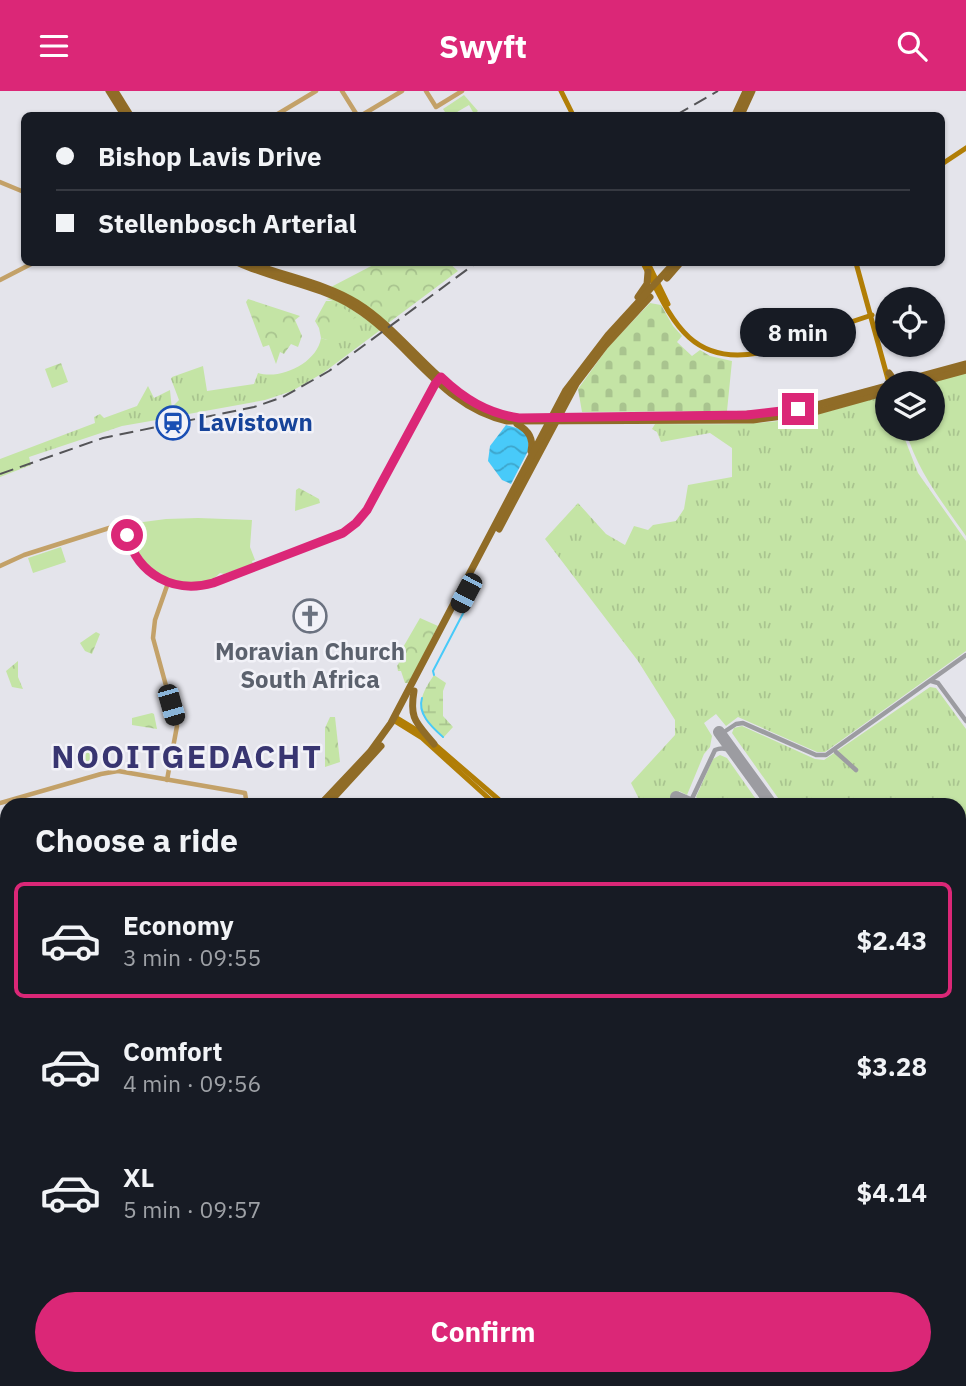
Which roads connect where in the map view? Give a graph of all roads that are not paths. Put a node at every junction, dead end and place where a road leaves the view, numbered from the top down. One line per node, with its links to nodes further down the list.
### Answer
1 (108, 91): 11 (main road)
2 (115, 91): 12 (main road)
3 (316, 91): 13 (street)
4 (342, 91): 14 (street)
5 (402, 91): 15 (street)
6 (426, 91): 7 (street)
7 (462, 91)
8 (559, 91): 16 (main road)
9 (746, 91): 17 (main road)
10 (752, 91): 18 (main road)
11 (122, 112)
12 (128, 112)
13 (281, 112)
14 (358, 112)
15 (365, 112)
16 (570, 112)
17 (736, 112)
18 (742, 112)
19 (966, 148): 20 (main road)
20 (945, 163)
21 (0, 181): 22 (street)
22 (21, 189)
23 (22, 266): 32 (street)
24 (27, 266): 32 (street)
25 (247, 266): 36 (main road)
26 (260, 266): 36 (main road)
27 (648, 266): 31 (main road); 34 (main road); 37 (main road)
28 (671, 266): 31 (main road)
29 (677, 266): 34 (main road)
30 (857, 266): 35 (main road)
31 (668, 270): 34 (main road)
32 (9, 275): 33 (street)
33 (0, 280)
34 (658, 285): 35 (main road); 37 (main road); 46 (main road)
35 (871, 316): 40 (main road)
36 (381, 324): 43 (main road)
37 (616, 325): 46 (main road)
38 (966, 365): 41 (main road)
39 (966, 370): 42 (main road)
40 (886, 371)
41 (943, 371)
42 (945, 376)
43 (439, 379): 46 (main road); 47 (main road); 50 (street)
44 (875, 386): 46 (main road)
45 (875, 395): 46 (main road)
46 (553, 420): 47 (main road); 48 (main road); 51 (main road)
47 (513, 422): 48 (main road)
48 (530, 458): 52 (main road)
49 (0, 566): 50 (street)
50 (168, 583): 54 (street)
51 (414, 691): 52 (main road); 53 (main road)
52 (395, 720): 53 (main road); 57 (main road); 58 (main road); 59 (main road)
53 (435, 744): 60 (main road)
54 (167, 780): 55 (street); 56 (street)
55 (17, 798)
56 (246, 798)
57 (326, 798)
58 (333, 798)
59 (488, 798)
60 (497, 798)

